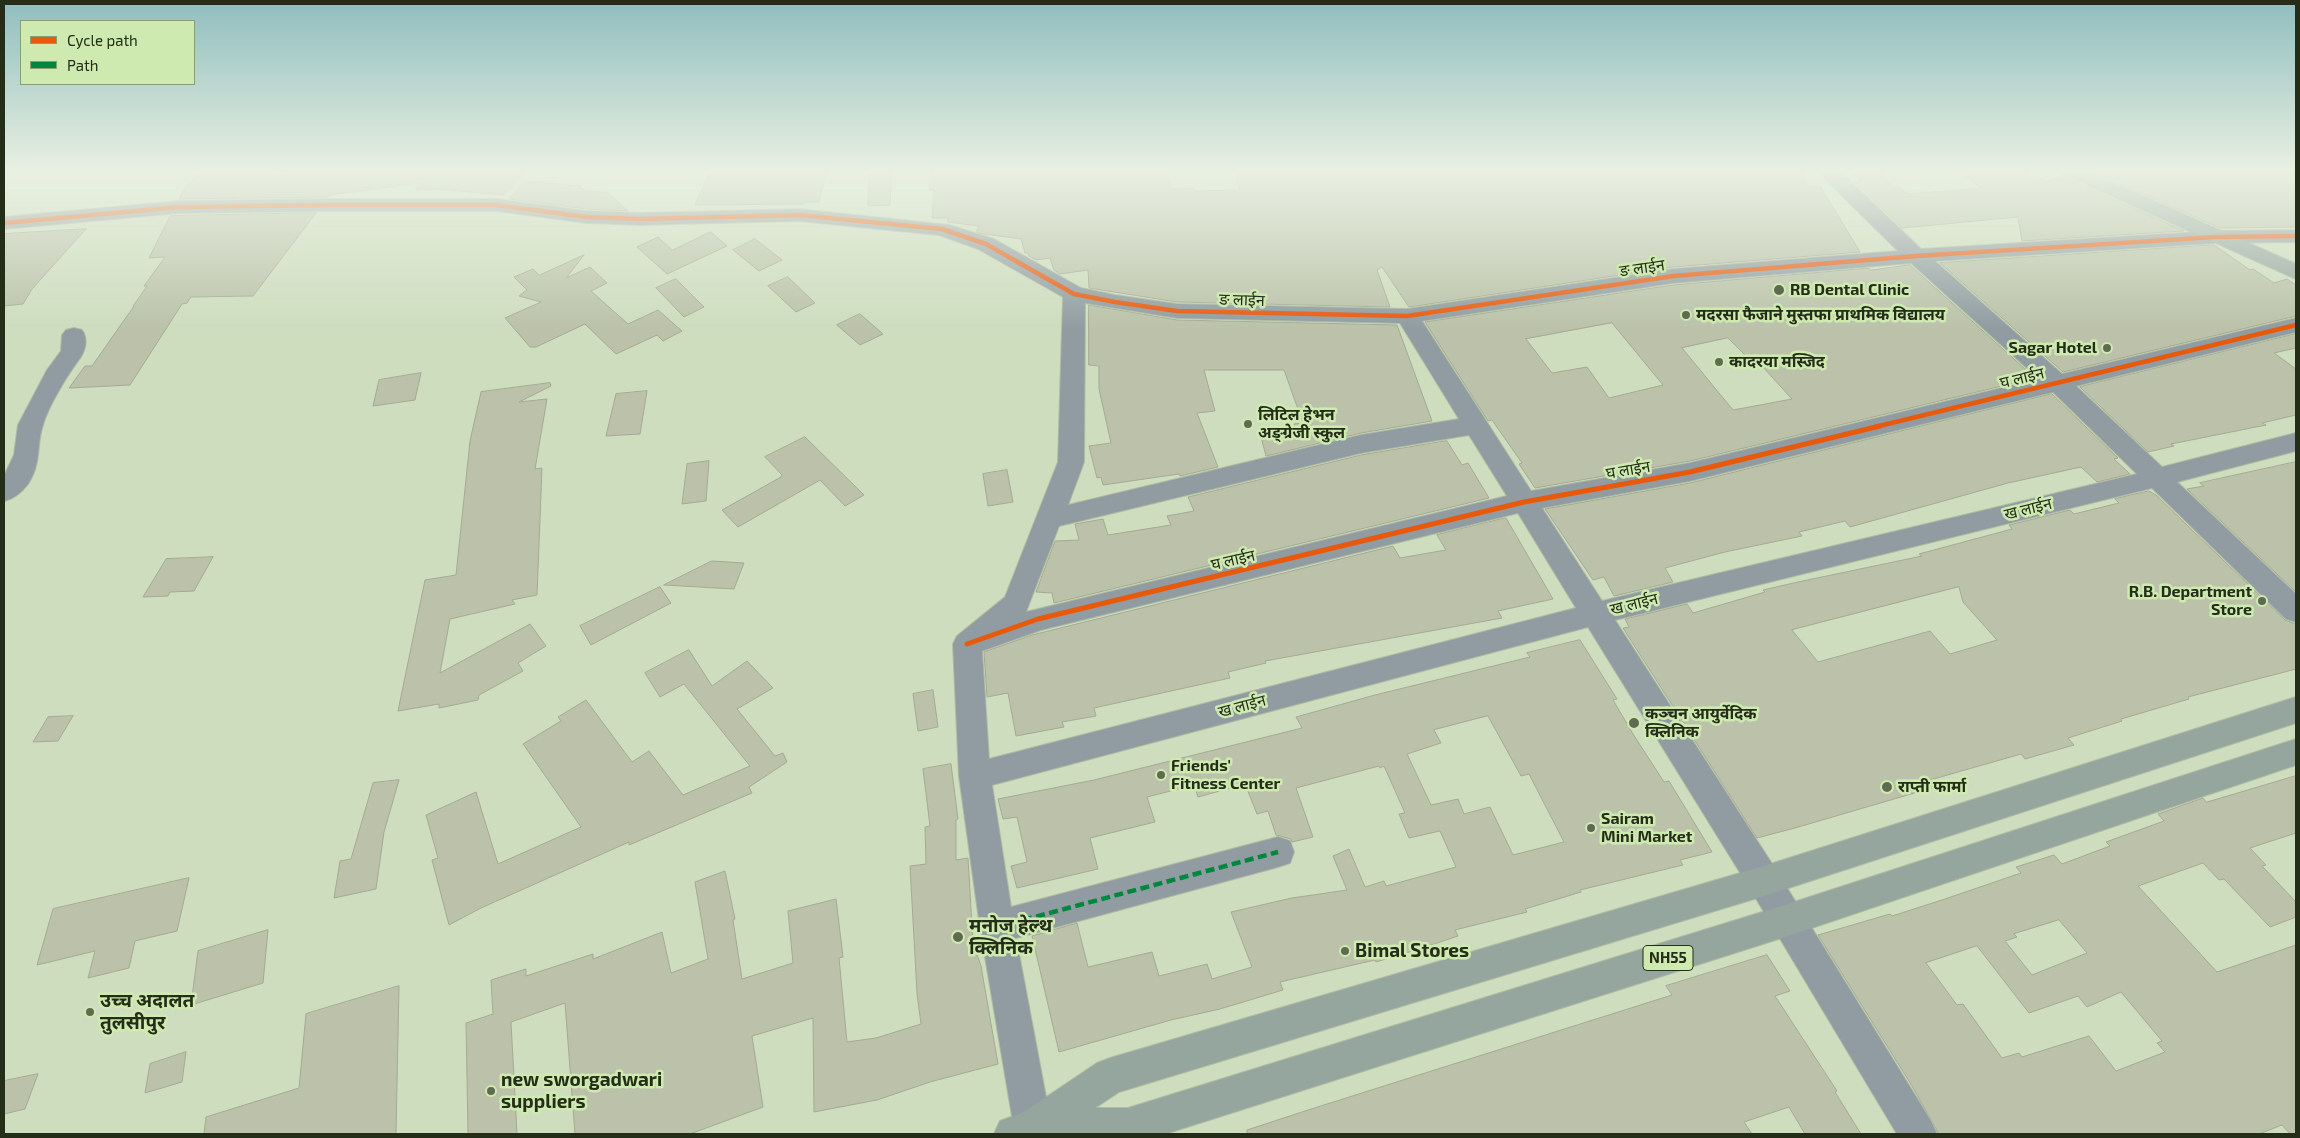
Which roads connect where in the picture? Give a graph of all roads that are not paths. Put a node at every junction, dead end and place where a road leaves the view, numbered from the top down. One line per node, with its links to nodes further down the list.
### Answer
1 (882, 223): 8 (street, ङ लाईन)
2 (1882, 223): 6 (street)
3 (2185, 223): 5 (main road)
4 (2296, 236): 5 (street, ङ लाईन)
5 (2215, 237): 6 (street, ङ लाईन); 7 (main road)
6 (1916, 256): 9 (street, ङ लाईन); 12 (street)
7 (2296, 272)
8 (1074, 294): 9 (street, ङ लाईन); 18 (street)
9 (1407, 316): 13 (street)
10 (2296, 325): 12 (street, घ लाईन)
11 (74, 335): 16 (street)
12 (2058, 382): 15 (street); 17 (street, घ लाईन)
13 (1476, 425): 17 (street); 18 (street)
14 (2296, 442): 15 (street, ख लाईन)
15 (2157, 478): 19 (street); 20 (street, ख लाईन)
16 (4, 492)
17 (1524, 502): 20 (street); 21 (street, घ लाईन)
18 (1050, 519): 21 (street)
19 (2296, 611)
20 (1595, 614): 24 (street, ख लाईन); 26 (street)
21 (966, 644): 24 (street)
22 (2296, 710): 26 (main road)
23 (2296, 752): 27 (main road, NH55)
24 (975, 776): 28 (street)
25 (1278, 852): 28 (street)
26 (1764, 881): 27 (street); 29 (main road)
27 (1788, 920): 29 (main road, NH55); 30 (street)
28 (997, 927): 29 (street)
29 (1027, 1132)
30 (1918, 1134)

